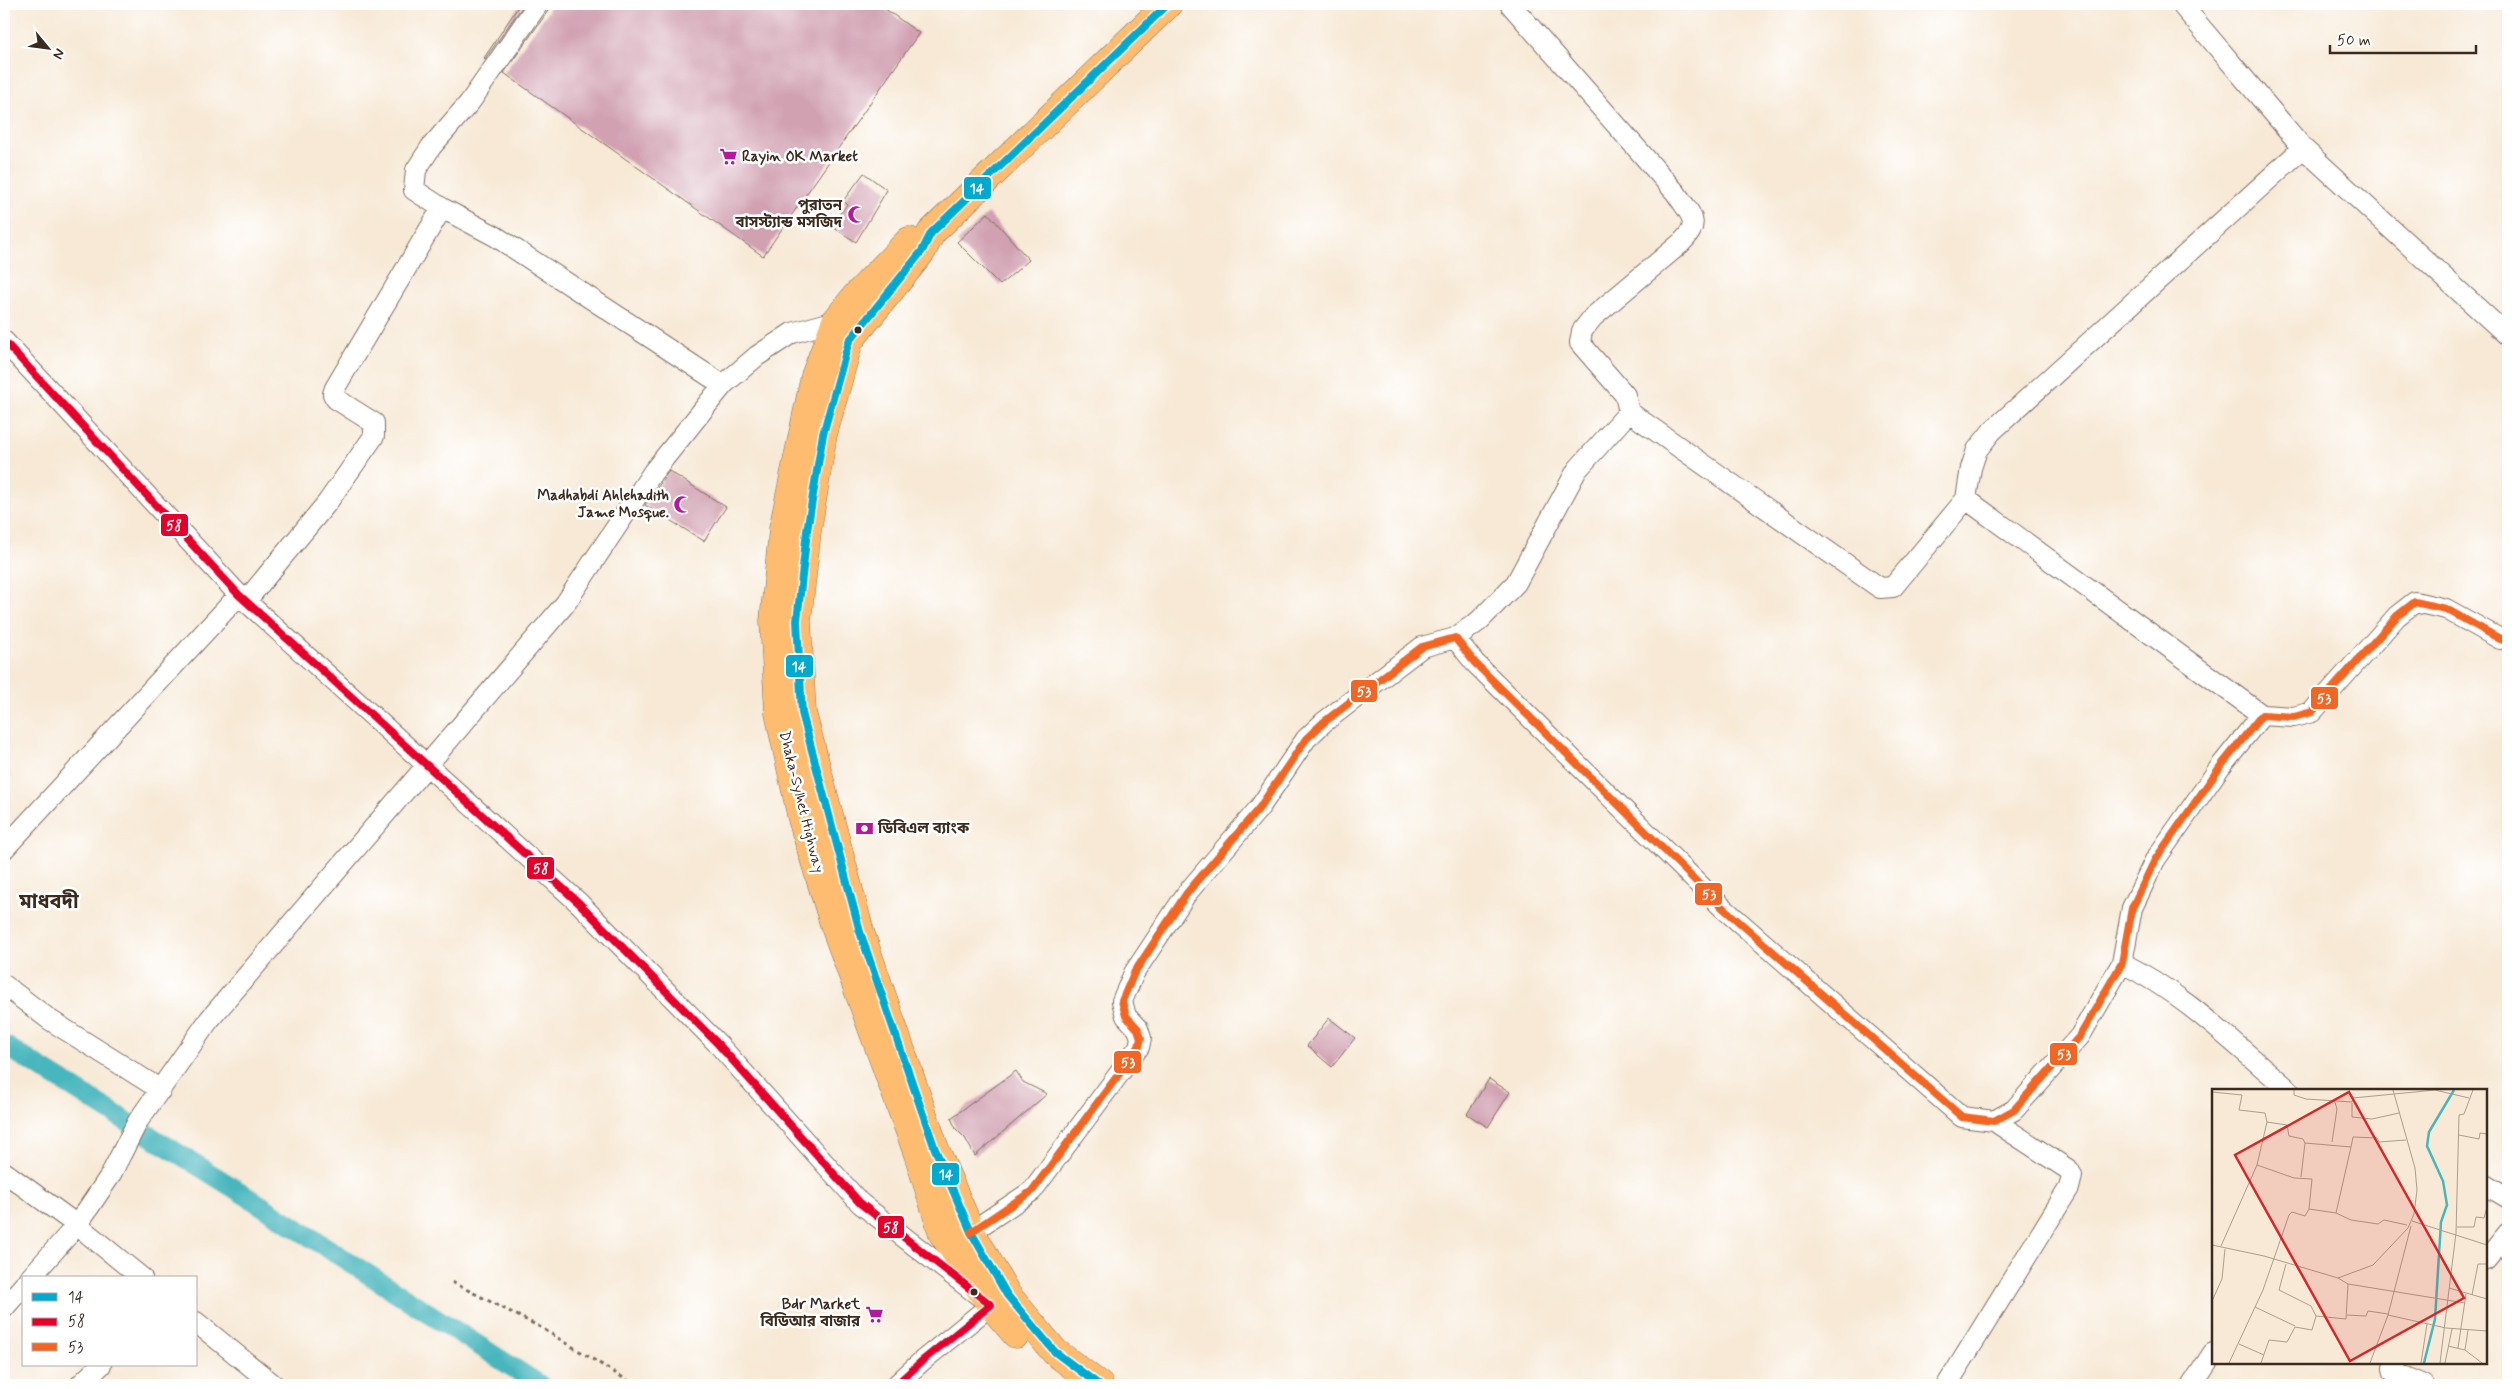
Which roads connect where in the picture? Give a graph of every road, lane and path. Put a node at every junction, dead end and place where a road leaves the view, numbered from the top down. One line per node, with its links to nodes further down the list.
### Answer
1 (538, 4): 6 (street)
2 (1168, 4): 7 (highway, Dhaka-Sylhet Highway)
3 (1510, 4): 12 (street)
4 (2181, 4): 5 (street)
5 (2303, 148): 9 (street); 13 (street)
6 (442, 208): 11 (street); 14 (street)
7 (932, 233): 8 (highway, Dhaka-Sylhet Highway); 29 (highway, Dhaka-Sylhet Highway)
8 (836, 321): 11 (street); 36 (highway, Dhaka-Sylhet Highway)
9 (2508, 336)
10 (4, 341): 14 (street)
11 (723, 385): 18 (street)
12 (1630, 412): 13 (street); 15 (street)
13 (1966, 499): 17 (street)
14 (243, 598): 18 (street); 19 (street)
15 (1455, 638): 24 (street); 29 (street)
16 (2508, 638): 17 (street)
17 (2262, 715): 20 (street)
18 (427, 765): 23 (street); 36 (street)
19 (4, 849)
20 (2122, 964): 22 (street); 24 (street)
21 (4, 985): 23 (street)
22 (2288, 1089)
23 (161, 1090): 28 (street)
24 (1994, 1121): 48 (street)
25 (4, 1172): 28 (street)
26 (2487, 1186): 27 (street)
27 (2508, 1198)
28 (77, 1225): 32 (street); 33 (street)
29 (971, 1232): 47 (highway, Dhaka-Sylhet Highway)
30 (2508, 1232): 31 (street)
31 (2487, 1259)
32 (32, 1276)
33 (140, 1276)
34 (452, 1282): 44 (path)
35 (22, 1287): 37 (street)
36 (991, 1305): 45 (street); 46 (highway, Dhaka-Sylhet Highway)
37 (4, 1308)
38 (198, 1324): 43 (street)
39 (2212, 1355): 49 (street)
40 (2395, 1364): 50 (street)
41 (100, 1366): 42 (street)
42 (80, 1385)
43 (274, 1385)
44 (635, 1385)
45 (896, 1385)
46 (1069, 1385)
47 (1099, 1385)
48 (1947, 1385)
49 (2192, 1385)
50 (2424, 1385)

